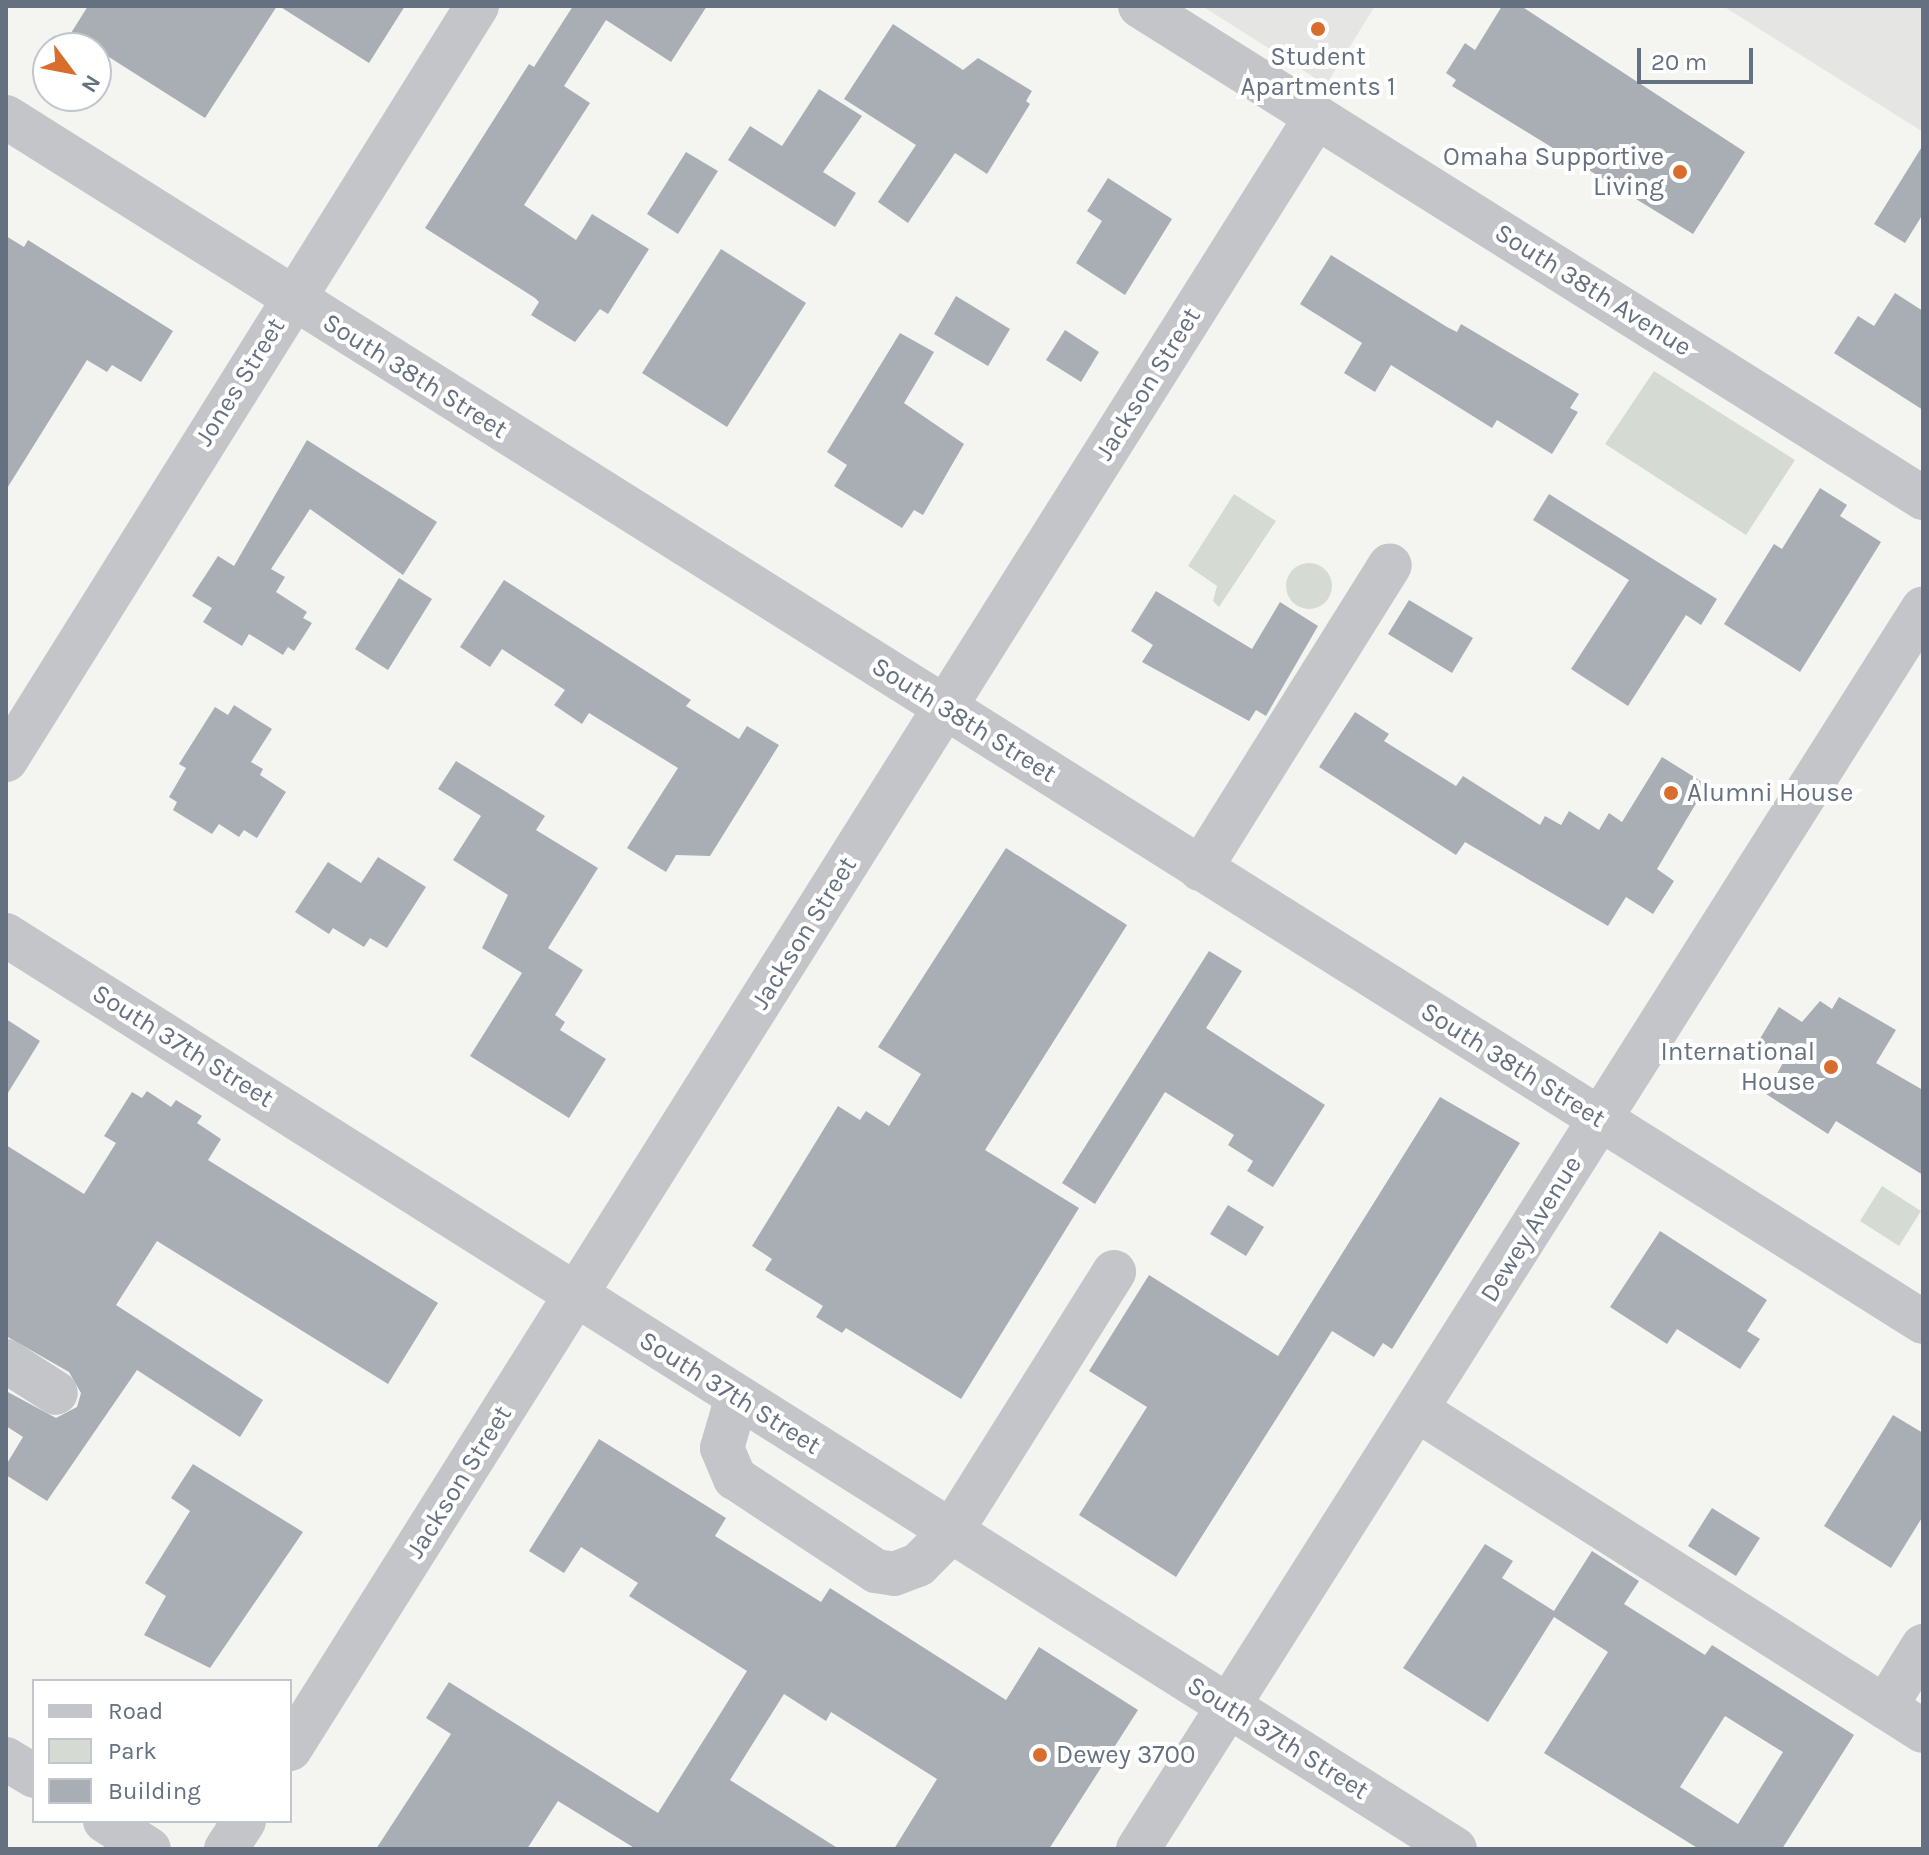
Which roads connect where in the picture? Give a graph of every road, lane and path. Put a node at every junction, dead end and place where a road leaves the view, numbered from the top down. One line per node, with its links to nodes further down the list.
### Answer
1 (477, 6): 5 (street, Jones Street)
2 (1140, 6): 4 (street, South 38th Avenue)
3 (6, 117): 5 (street, South 38th Street)
4 (1316, 117): 6 (street, South 38th Avenue); 9 (street, Jackson Street)
5 (292, 299): 9 (street, South 38th Street); 10 (street, Jones Street)
6 (1923, 498)
7 (1390, 565): 11 (street)
8 (1923, 608): 13 (street, Dewey Avenue)
9 (945, 708): 11 (street, South 38th Street); 15 (street, Jackson Street)
10 (6, 760)
11 (1200, 869): 13 (street, South 38th Street)
12 (6, 935): 15 (street, South 37th Street)
13 (1601, 1119): 16 (street, South 38th Street); 20 (street, Dewey Avenue)
14 (1114, 1272): 21 (street)
15 (576, 1296): 19 (street, South 37th Street); 26 (street, Jackson Street)
16 (1923, 1322)
17 (6, 1361): 18 (street)
18 (56, 1393)
19 (737, 1397): 21 (street, South 37th Street); 21 (street)
20 (1417, 1410): 23 (street, Dewey Avenue); 24 (street)
21 (951, 1532): 23 (street, South 37th Street)
22 (1923, 1646): 24 (street)
23 (1228, 1707): 33 (street, Dewey Avenue); 34 (street, South 37th Street)
24 (1885, 1707): 25 (street)
25 (1923, 1731)
26 (292, 1746)
27 (6, 1759): 28 (street)
28 (32, 1775)
29 (108, 1823): 31 (street)
30 (243, 1823): 32 (street)
31 (149, 1849)
32 (226, 1849)
33 (1138, 1849)
34 (1455, 1849)

